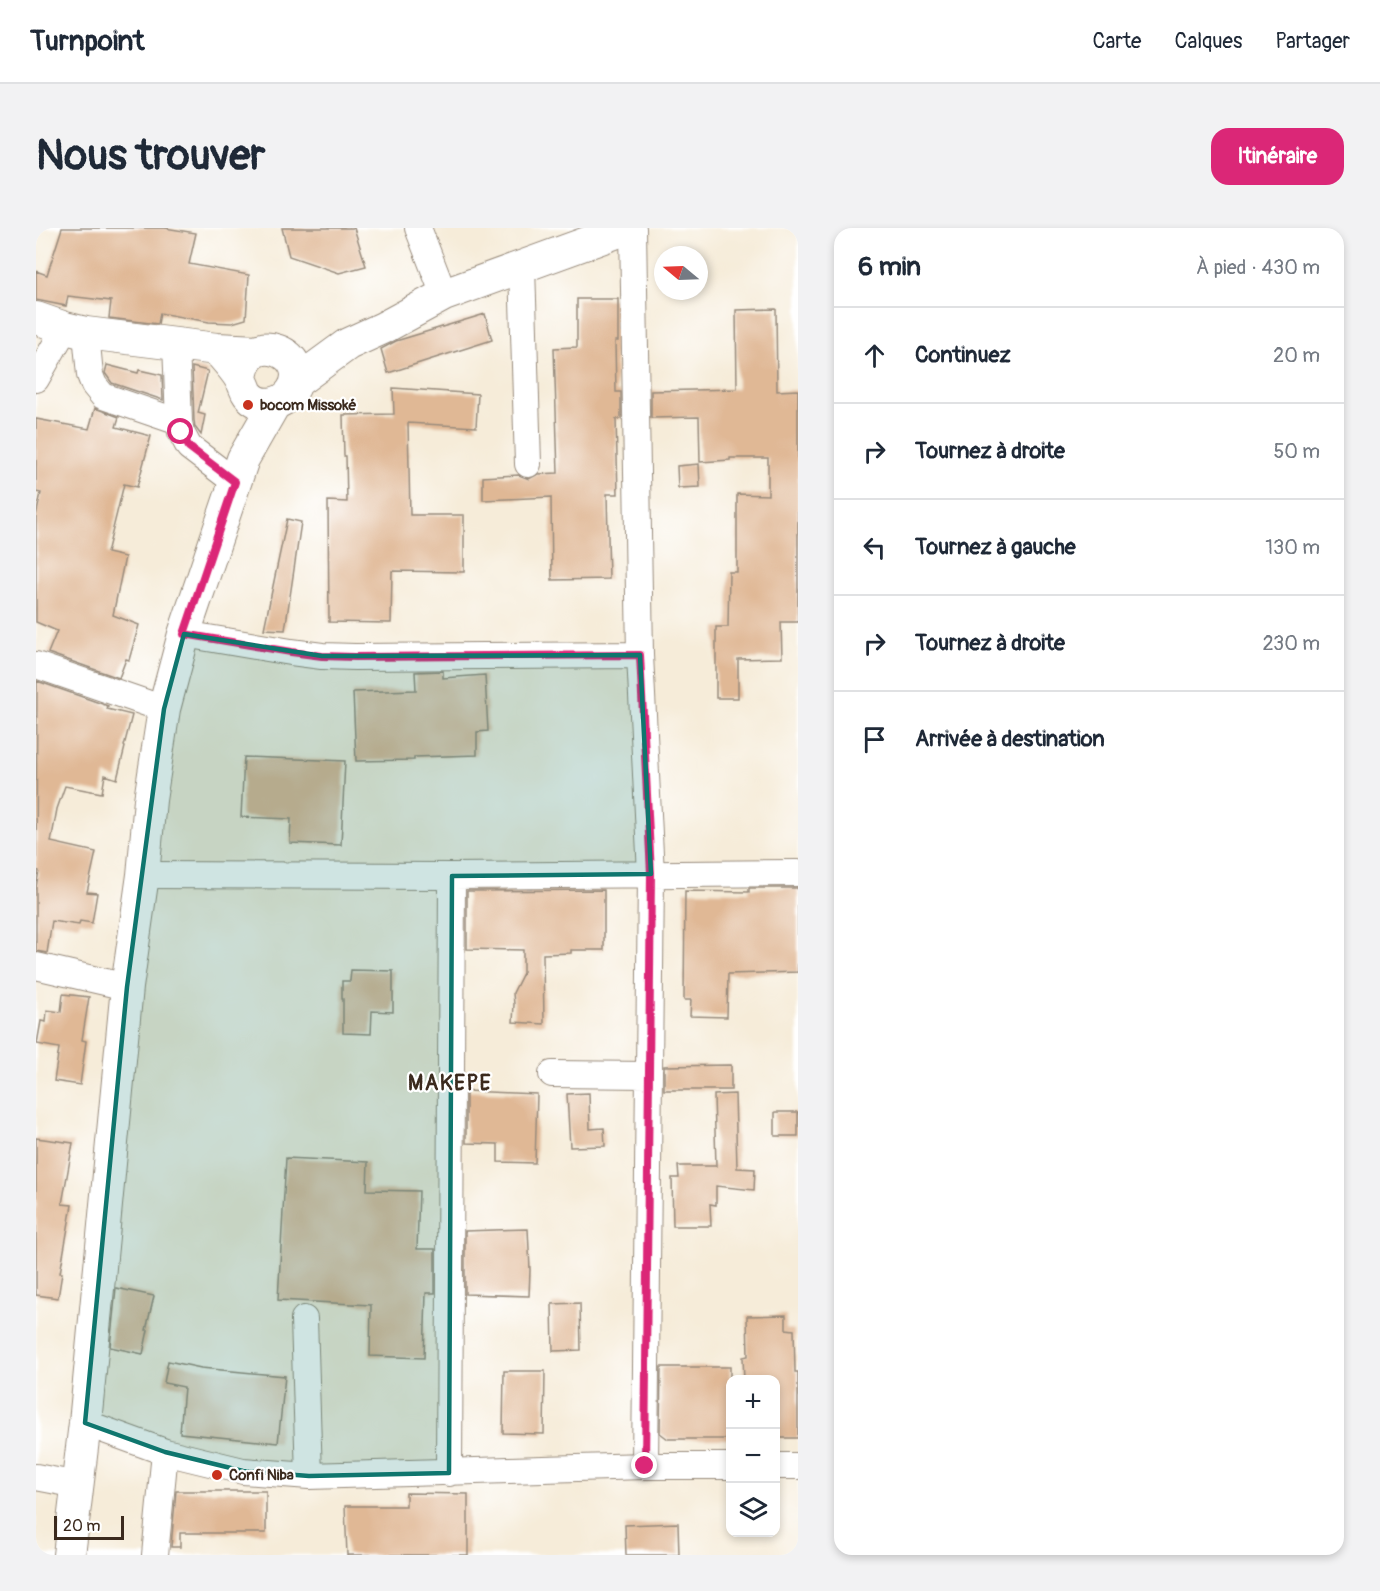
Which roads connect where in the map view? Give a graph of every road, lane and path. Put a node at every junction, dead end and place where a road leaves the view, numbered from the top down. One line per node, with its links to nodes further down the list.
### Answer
1 (418, 228): 5 (street)
2 (628, 228): 4 (main road)
3 (633, 228): 18 (street)
4 (522, 267): 5 (main road); 15 (street)
5 (444, 296): 9 (main road)
6 (36, 318): 7 (main road)
7 (76, 331): 8 (main road); 12 (street); 14 (street)
8 (176, 344): 10 (main road); 14 (street)
9 (348, 344): 11 (main road); 13 (main road)
10 (217, 349): 11 (main road); 13 (main road)
11 (264, 350): 13 (main road); 13 (main road)
12 (36, 380)
13 (265, 390): 16 (main road)
14 (179, 422): 16 (street)
15 (528, 464)
16 (239, 471): 17 (main road)
17 (184, 634): 18 (street); 20 (main road)
18 (640, 655): 22 (street)
19 (36, 665): 20 (street)
20 (164, 709): 23 (main road)
21 (798, 873): 22 (street)
22 (651, 874): 24 (street); 28 (street)
23 (143, 875): 24 (street); 26 (main road)
24 (452, 876): 36 (street)
25 (36, 966): 26 (street)
26 (128, 987): 30 (main road)
27 (552, 1074): 28 (street)
28 (649, 1076): 32 (street)
29 (304, 1319): 37 (street)
30 (86, 1424): 31 (street); 39 (main road)
31 (165, 1452): 37 (street); 41 (street)
32 (645, 1466): 33 (street); 36 (street)
33 (726, 1466)
34 (780, 1466): 35 (street)
35 (798, 1466)
36 (449, 1473): 37 (street)
37 (309, 1476)
38 (36, 1477): 39 (street)
39 (78, 1485): 40 (main road)
40 (69, 1555)
41 (155, 1555)

